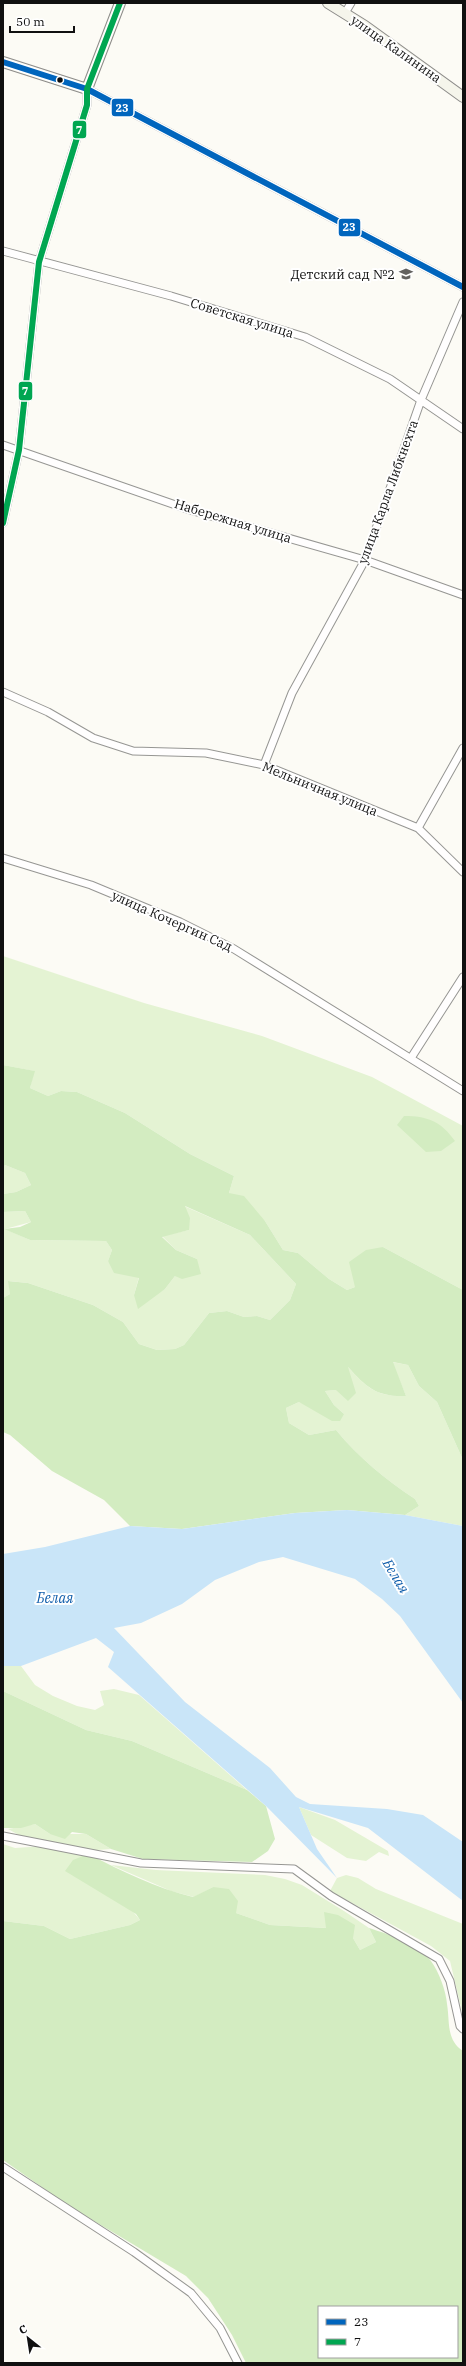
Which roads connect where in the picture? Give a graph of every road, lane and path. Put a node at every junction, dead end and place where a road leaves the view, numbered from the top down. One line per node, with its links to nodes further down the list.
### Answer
1 (120, 3): 6 (street)
2 (328, 3): 4 (street, улица Калинина)
3 (351, 3): 4 (street)
4 (345, 13): 7 (street, улица Калинина)
5 (3, 62): 6 (street)
6 (87, 89): 9 (street); 10 (street)
7 (463, 97)
8 (3, 250): 9 (street, Советская улица)
9 (39, 262): 12 (street, Советская улица); 15 (street)
10 (463, 287)
11 (463, 302): 12 (street, улица Карла Либкнехта)
12 (421, 400): 13 (street, Советская улица); 17 (street, улица Карла Либкнехта)
13 (463, 429)
14 (3, 445): 15 (street, Набережная улица)
15 (19, 450): 16 (street); 17 (street, Набережная улица)
16 (3, 523)
17 (365, 560): 18 (street, Набережная улица); 21 (street, улица Карла Либкнехта)
18 (463, 595)
19 (3, 692): 21 (street, Мельничная улица)
20 (463, 748): 22 (street)
21 (264, 765): 22 (street, Мельничная улица)
22 (418, 828): 24 (street, Мельничная улица)
23 (3, 858): 26 (street, улица Кочергин Сад)
24 (463, 872)
25 (463, 976): 26 (street)
26 (411, 1058): 27 (street, улица Кочергин Сад)
27 (463, 1091)
28 (3, 1836): 29 (street)
29 (463, 2029)
30 (3, 2167): 31 (street)
31 (238, 2363)

